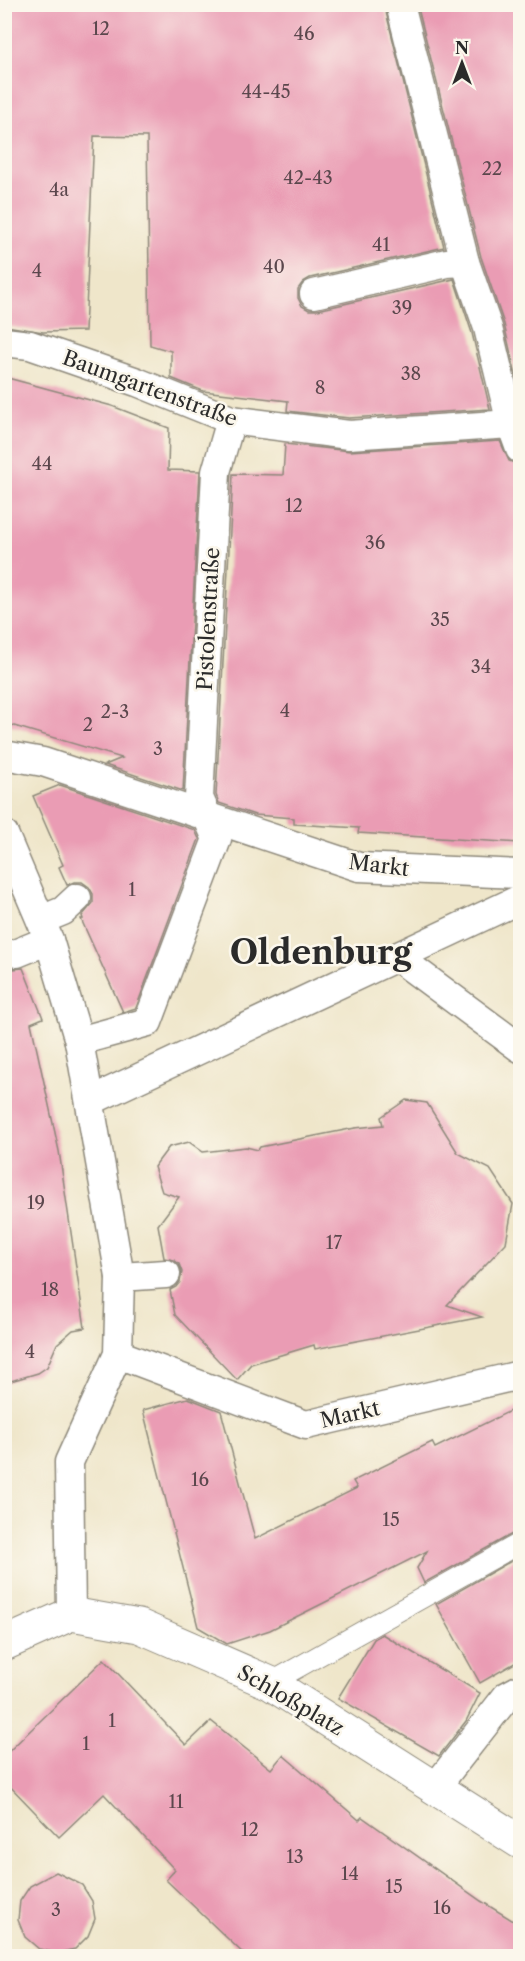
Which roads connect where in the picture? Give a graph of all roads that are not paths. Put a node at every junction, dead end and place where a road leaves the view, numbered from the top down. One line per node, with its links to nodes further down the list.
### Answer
1 (400, 4): 2 (street)
2 (465, 262): 3 (street); 6 (street)
3 (314, 294)
4 (4, 342): 5 (street, Baumgartenstraße)
5 (231, 420): 6 (street, Baumgartenstraße); 8 (street, Pistolenstraße)
6 (516, 437)
7 (4, 755): 8 (street, Markt)
8 (208, 817): 10 (street, Markt); 16 (street)
9 (4, 834): 13 (street)
10 (520, 874)
11 (76, 898): 13 (street)
12 (520, 900): 15 (street)
13 (45, 930): 14 (street); 16 (street)
14 (17, 953)
15 (397, 957): 17 (street); 18 (street)
16 (79, 1041): 18 (street)
17 (520, 1048)
18 (90, 1101): 20 (street)
19 (166, 1274): 20 (street)
20 (120, 1277): 21 (street)
21 (118, 1354): 22 (street, Markt); 24 (street)
22 (520, 1375)
23 (520, 1543): 26 (lane)
24 (71, 1614): 25 (street); 26 (street, Schloßplatz)
25 (4, 1644)
26 (270, 1683): 28 (street, Schloßplatz)
27 (520, 1689): 28 (street)
28 (435, 1788): 29 (street, Schloßplatz)
29 (520, 1842)

